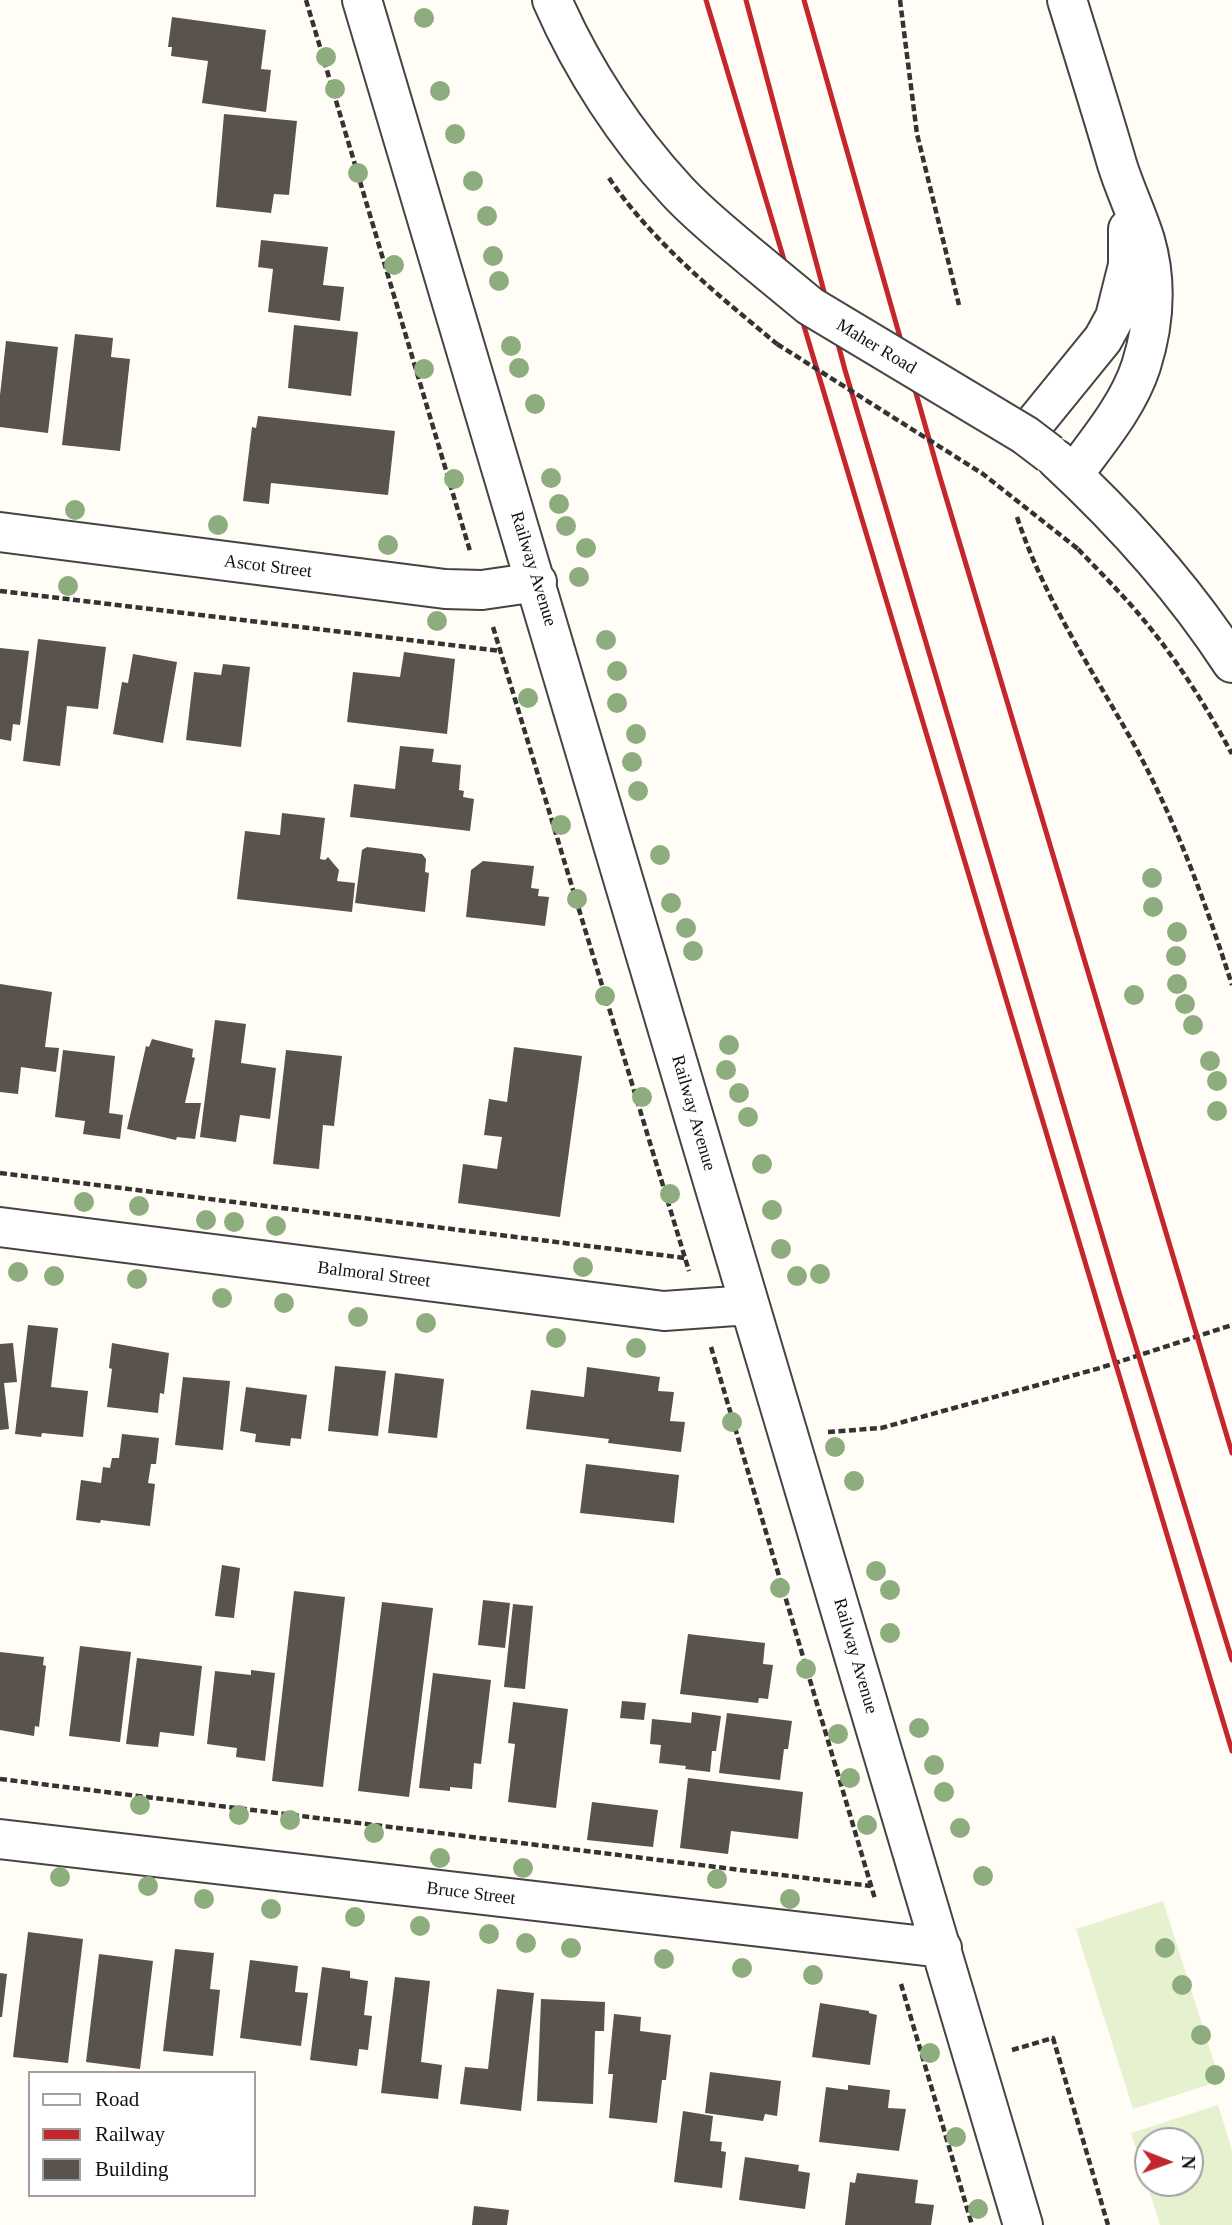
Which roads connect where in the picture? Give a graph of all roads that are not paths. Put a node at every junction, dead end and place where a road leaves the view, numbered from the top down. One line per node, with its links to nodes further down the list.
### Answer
1 (362, 0): 7 (street, Railway Avenue)
2 (552, 0): 5 (street, Maher Road, bridge)
3 (1068, 0): 4 (street)
4 (1120, 172): 5 (street); 5 (street)
5 (1047, 446): 8 (street, Maher Road)
6 (0, 532): 7 (street, Ascot Street)
7 (537, 582): 10 (street, Railway Avenue)
8 (1232, 663)
9 (0, 1227): 10 (street, Balmoral Street)
10 (749, 1305): 12 (street, Railway Avenue)
11 (0, 1839): 12 (street, Bruce Street)
12 (942, 1948): 13 (street, Railway Avenue)
13 (1023, 2225)

